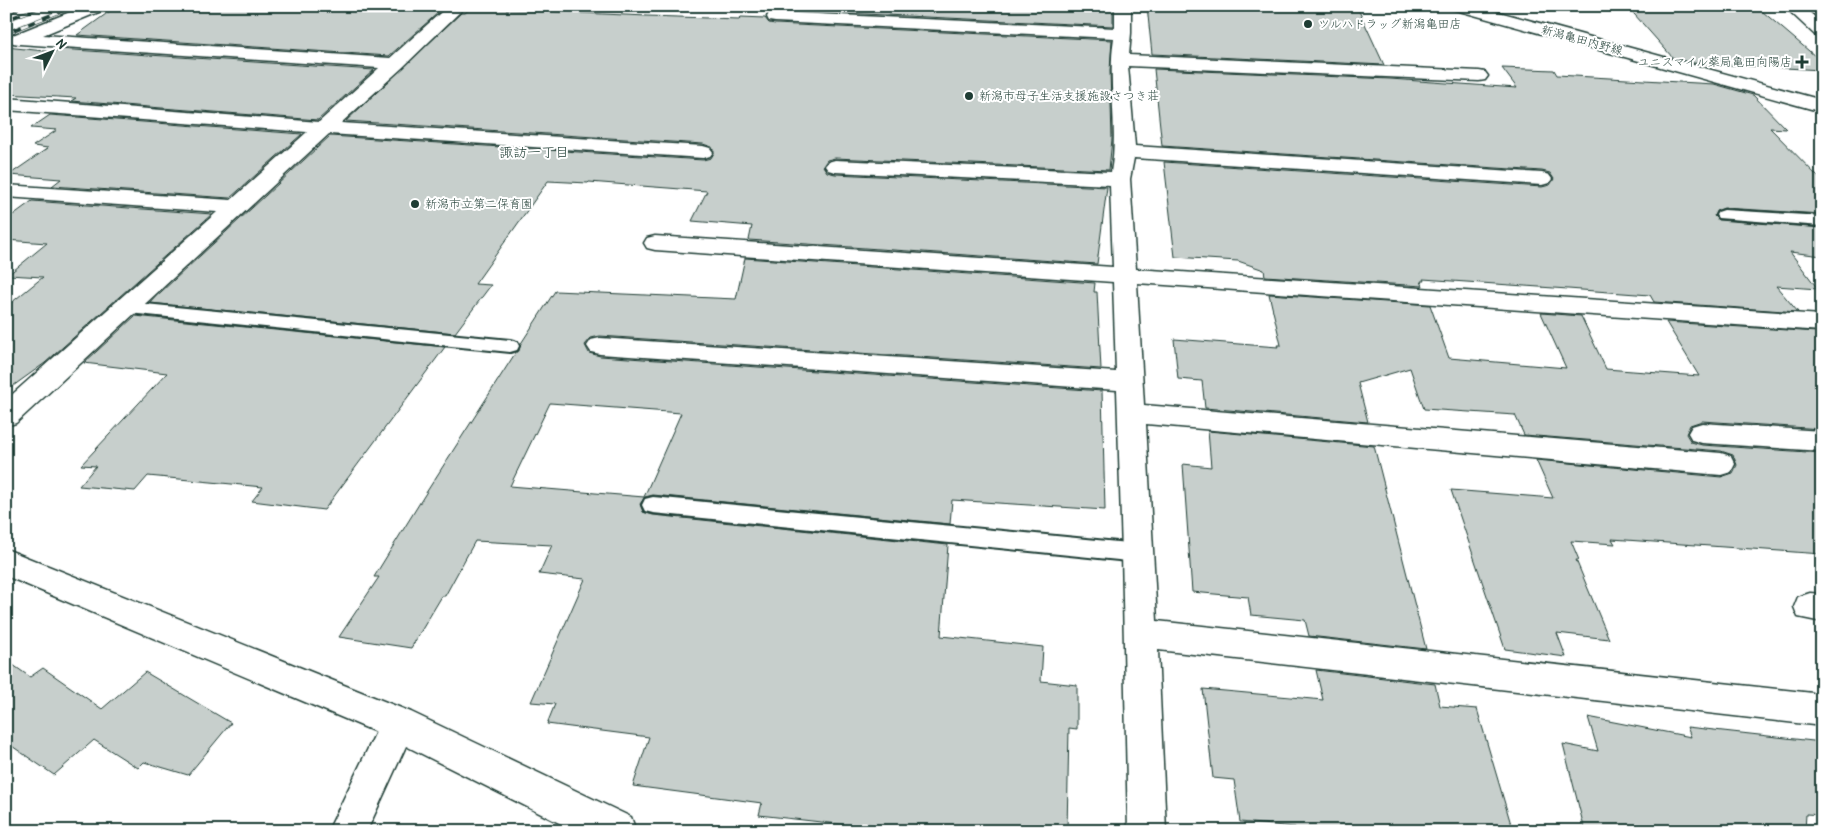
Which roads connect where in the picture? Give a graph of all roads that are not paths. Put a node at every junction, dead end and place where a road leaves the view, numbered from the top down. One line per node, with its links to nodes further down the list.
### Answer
1 (11, 6): 7 (street)
2 (100, 6): 11 (street)
3 (458, 6): 13 (street)
4 (1123, 6): 10 (street)
5 (1458, 6): 16 (street, 新潟亀田内野線)
6 (1792, 6): 9 (street)
7 (6, 8)
8 (775, 17): 10 (street)
9 (1818, 26)
10 (1123, 33): 12 (street)
11 (12, 42): 13 (street)
12 (1119, 60): 14 (street); 18 (street)
13 (396, 64): 17 (street)
14 (1479, 76)
15 (6, 104): 17 (street)
16 (1822, 106)
17 (325, 128): 19 (street); 24 (street)
18 (1124, 151): 21 (street); 22 (street)
19 (703, 152)
20 (836, 166): 22 (street)
21 (1542, 178)
22 (1120, 179): 28 (street)
23 (6, 191): 24 (street)
24 (238, 207): 29 (street)
25 (1724, 215): 26 (lane)
26 (1822, 221)
27 (655, 243): 28 (street)
28 (1126, 276): 30 (street); 33 (street)
29 (125, 308): 31 (lane); 35 (street)
30 (1822, 324)
31 (510, 346)
32 (600, 346): 33 (street)
33 (1130, 382): 34 (street)
34 (1131, 413): 38 (street); 40 (street)
35 (6, 416)
36 (1702, 432): 37 (street)
37 (1822, 441)
38 (1721, 464)
39 (653, 505): 40 (lane)
40 (1138, 553): 42 (street)
41 (6, 562): 44 (street)
42 (1140, 634): 43 (street); 47 (street)
43 (1822, 710)
44 (398, 724): 45 (street); 46 (street)
45 (347, 831)
46 (617, 831)
47 (1147, 831)

